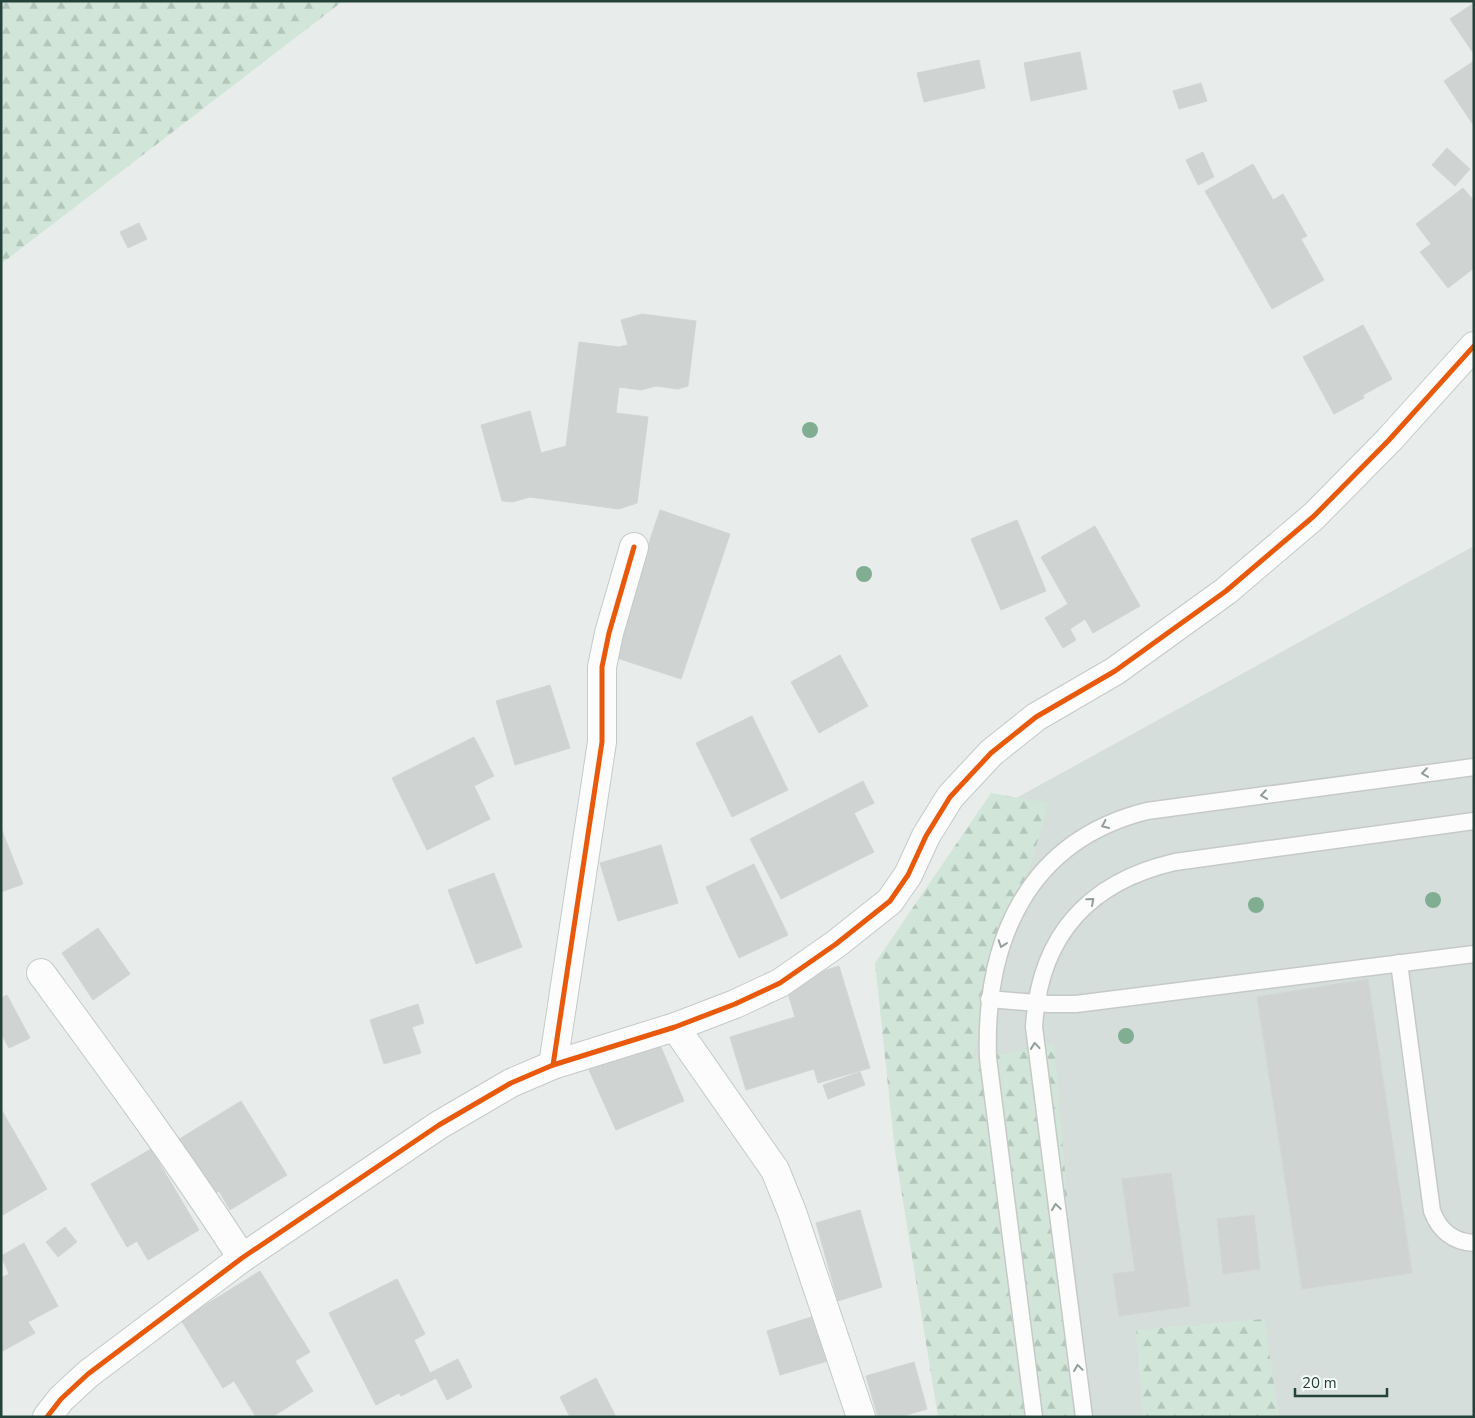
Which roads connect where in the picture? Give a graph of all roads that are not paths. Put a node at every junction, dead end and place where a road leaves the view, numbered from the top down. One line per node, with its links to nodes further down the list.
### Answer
1 (1474, 346): 10 (street)
2 (634, 547): 11 (street)
3 (1474, 767): 8 (lane, one-way to 8)
4 (1474, 821): 9 (lane, one-way to 4)
5 (1474, 954): 6 (lane)
6 (1399, 963): 9 (lane); 12 (lane)
7 (41, 973): 13 (street)
8 (989, 999): 9 (lane); 16 (lane)
9 (1035, 1003): 17 (lane, one-way to 9)
10 (674, 1027): 11 (street); 15 (street)
11 (553, 1064): 13 (street)
12 (1474, 1243)
13 (242, 1258): 14 (street)
14 (47, 1417)
15 (861, 1417)
16 (1034, 1417)
17 (1084, 1417)

